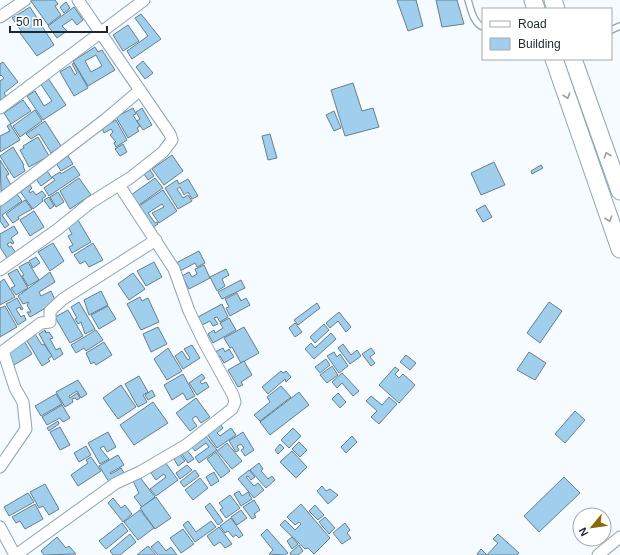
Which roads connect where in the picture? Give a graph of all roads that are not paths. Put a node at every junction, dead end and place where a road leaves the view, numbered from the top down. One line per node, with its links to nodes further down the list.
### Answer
1 (25, 0): 5 (street)
2 (78, 0): 7 (street)
3 (144, 0): 7 (street)
4 (468, 0): 6 (lane)
5 (0, 17)
6 (482, 26)
7 (99, 32): 10 (street); 11 (street)
8 (554, 60): 16 (main road, one-way to 16)
9 (573, 60): 13 (main road, one-way to 9)
10 (139, 91): 12 (street); 14 (street)
11 (0, 108)
12 (119, 185): 15 (street); 17 (street)
13 (620, 191)
14 (0, 200)
15 (156, 240): 18 (street); 21 (street)
16 (620, 249)
17 (0, 270)
18 (0, 467)
19 (0, 527): 21 (street)
20 (620, 537): 22 (street)
21 (15, 555)
22 (598, 555)

